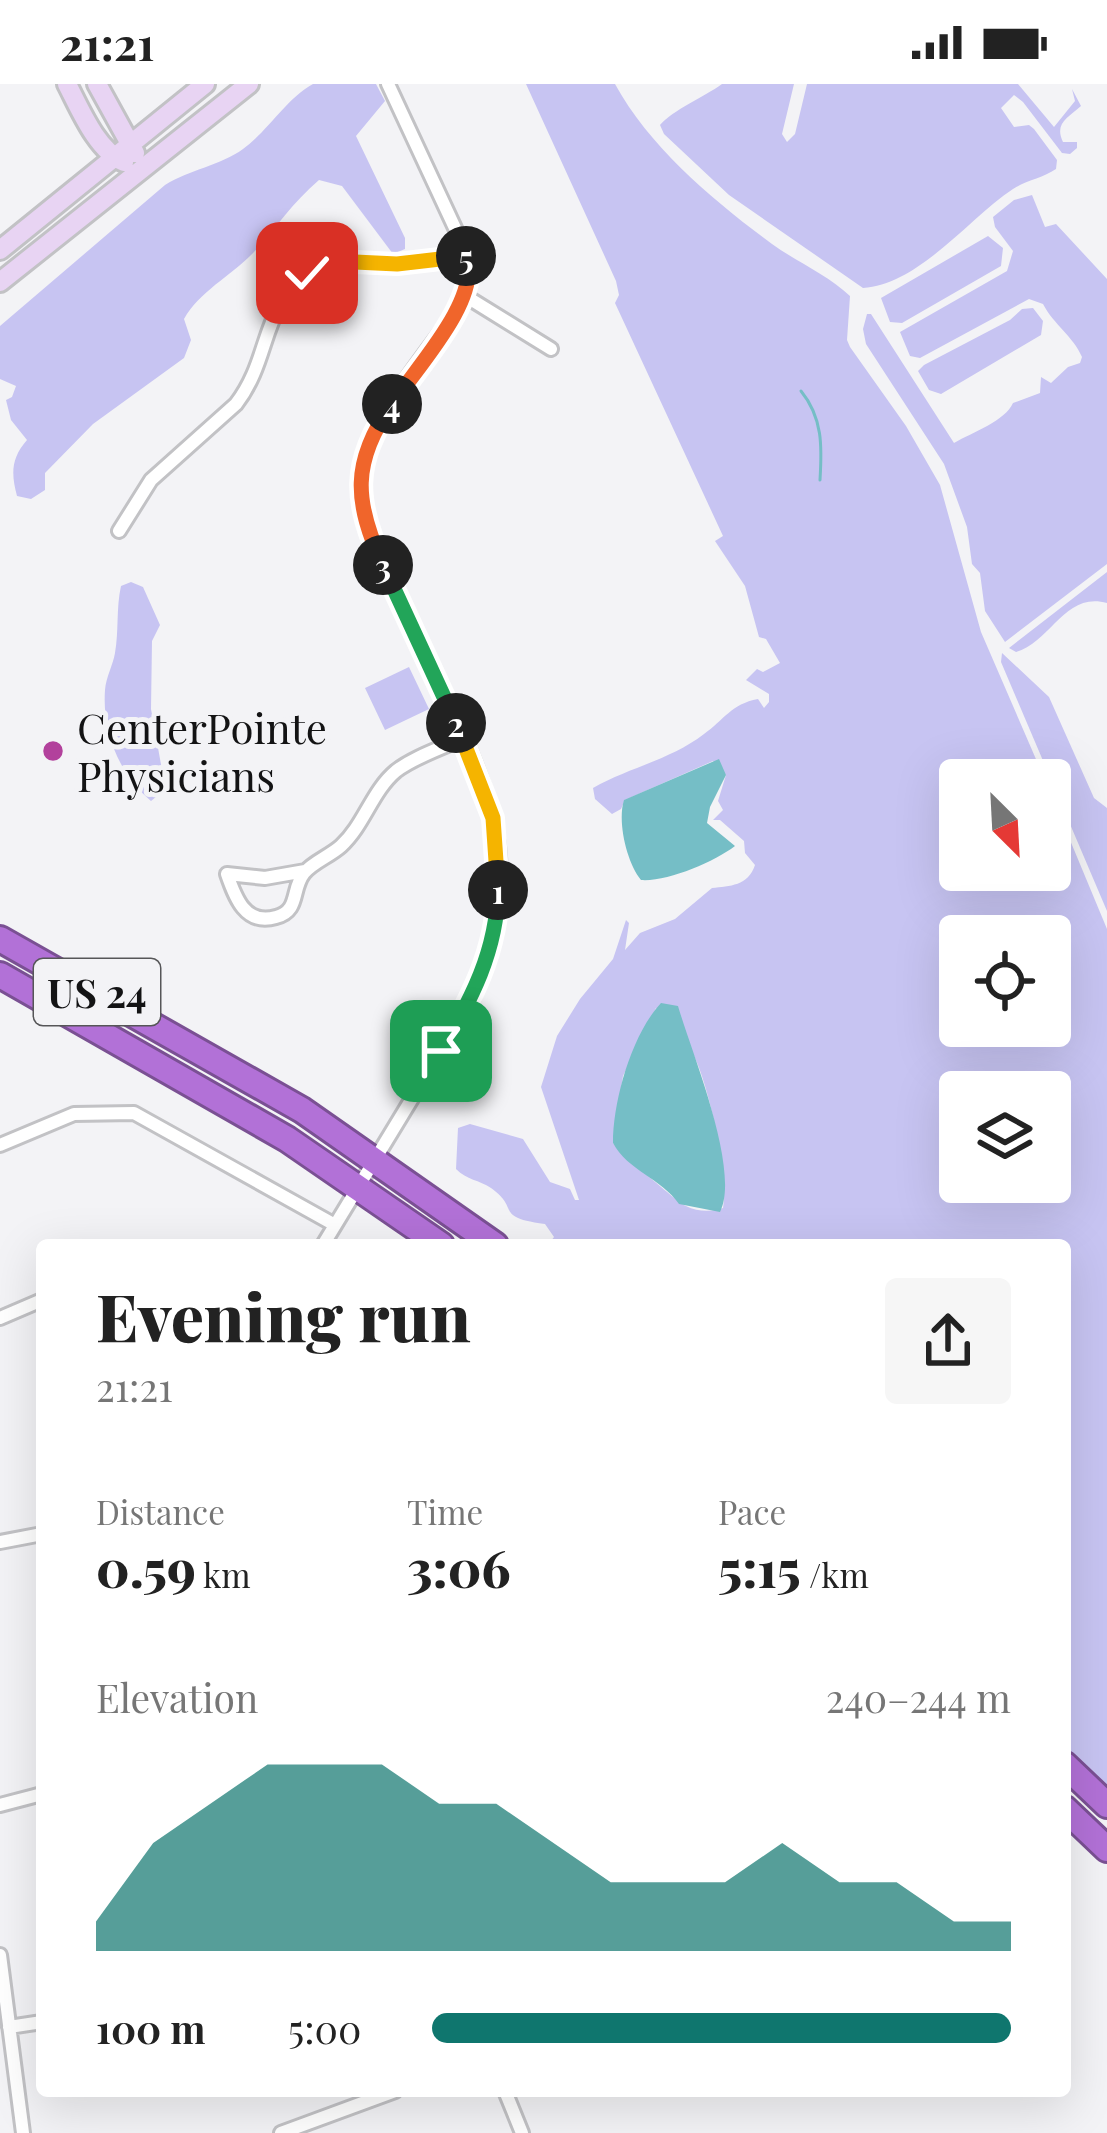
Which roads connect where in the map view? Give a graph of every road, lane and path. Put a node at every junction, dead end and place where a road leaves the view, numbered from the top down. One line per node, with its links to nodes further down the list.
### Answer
1 (67, 84): 7 (main road)
2 (97, 84): 6 (main road)
3 (205, 84): 6 (main road)
4 (249, 84): 8 (main road)
5 (388, 84): 10 (street)
6 (132, 144): 7 (main road); 8 (main road)
7 (115, 159): 8 (main road); 9 (main road)
8 (140, 169): 11 (main road)
9 (0, 250)
10 (468, 256): 12 (street); 14 (street)
11 (0, 282)
12 (466, 296): 13 (street); 15 (street)
13 (551, 349)
14 (119, 531)
15 (463, 738): 16 (street); 20 (street)
16 (305, 871): 16 (street)
17 (0, 938): 20 (highway, US 24)
18 (0, 975): 21 (highway, US 24)
19 (0, 1145): 22 (street)
20 (377, 1159): 21 (street); 25 (highway, US 24)
21 (360, 1187): 22 (street); 24 (highway, US 24)
22 (335, 1225): 23 (street)
23 (327, 1239)
24 (433, 1239)
25 (487, 1239)
26 (36, 1303): 27 (street)
27 (0, 1318)
28 (36, 1535): 29 (street)
29 (0, 1542)
30 (1071, 1778): 33 (highway)
31 (36, 1796): 32 (street)
32 (0, 1805)
33 (1107, 1805)
34 (1071, 1815): 35 (highway)
35 (1107, 1849)
36 (0, 1955): 38 (street)
37 (36, 2023): 38 (street)
38 (9, 2027): 41 (street)
39 (379, 2097): 42 (street)
40 (507, 2097): 43 (street)
41 (23, 2133)
42 (281, 2133)
43 (522, 2133)

